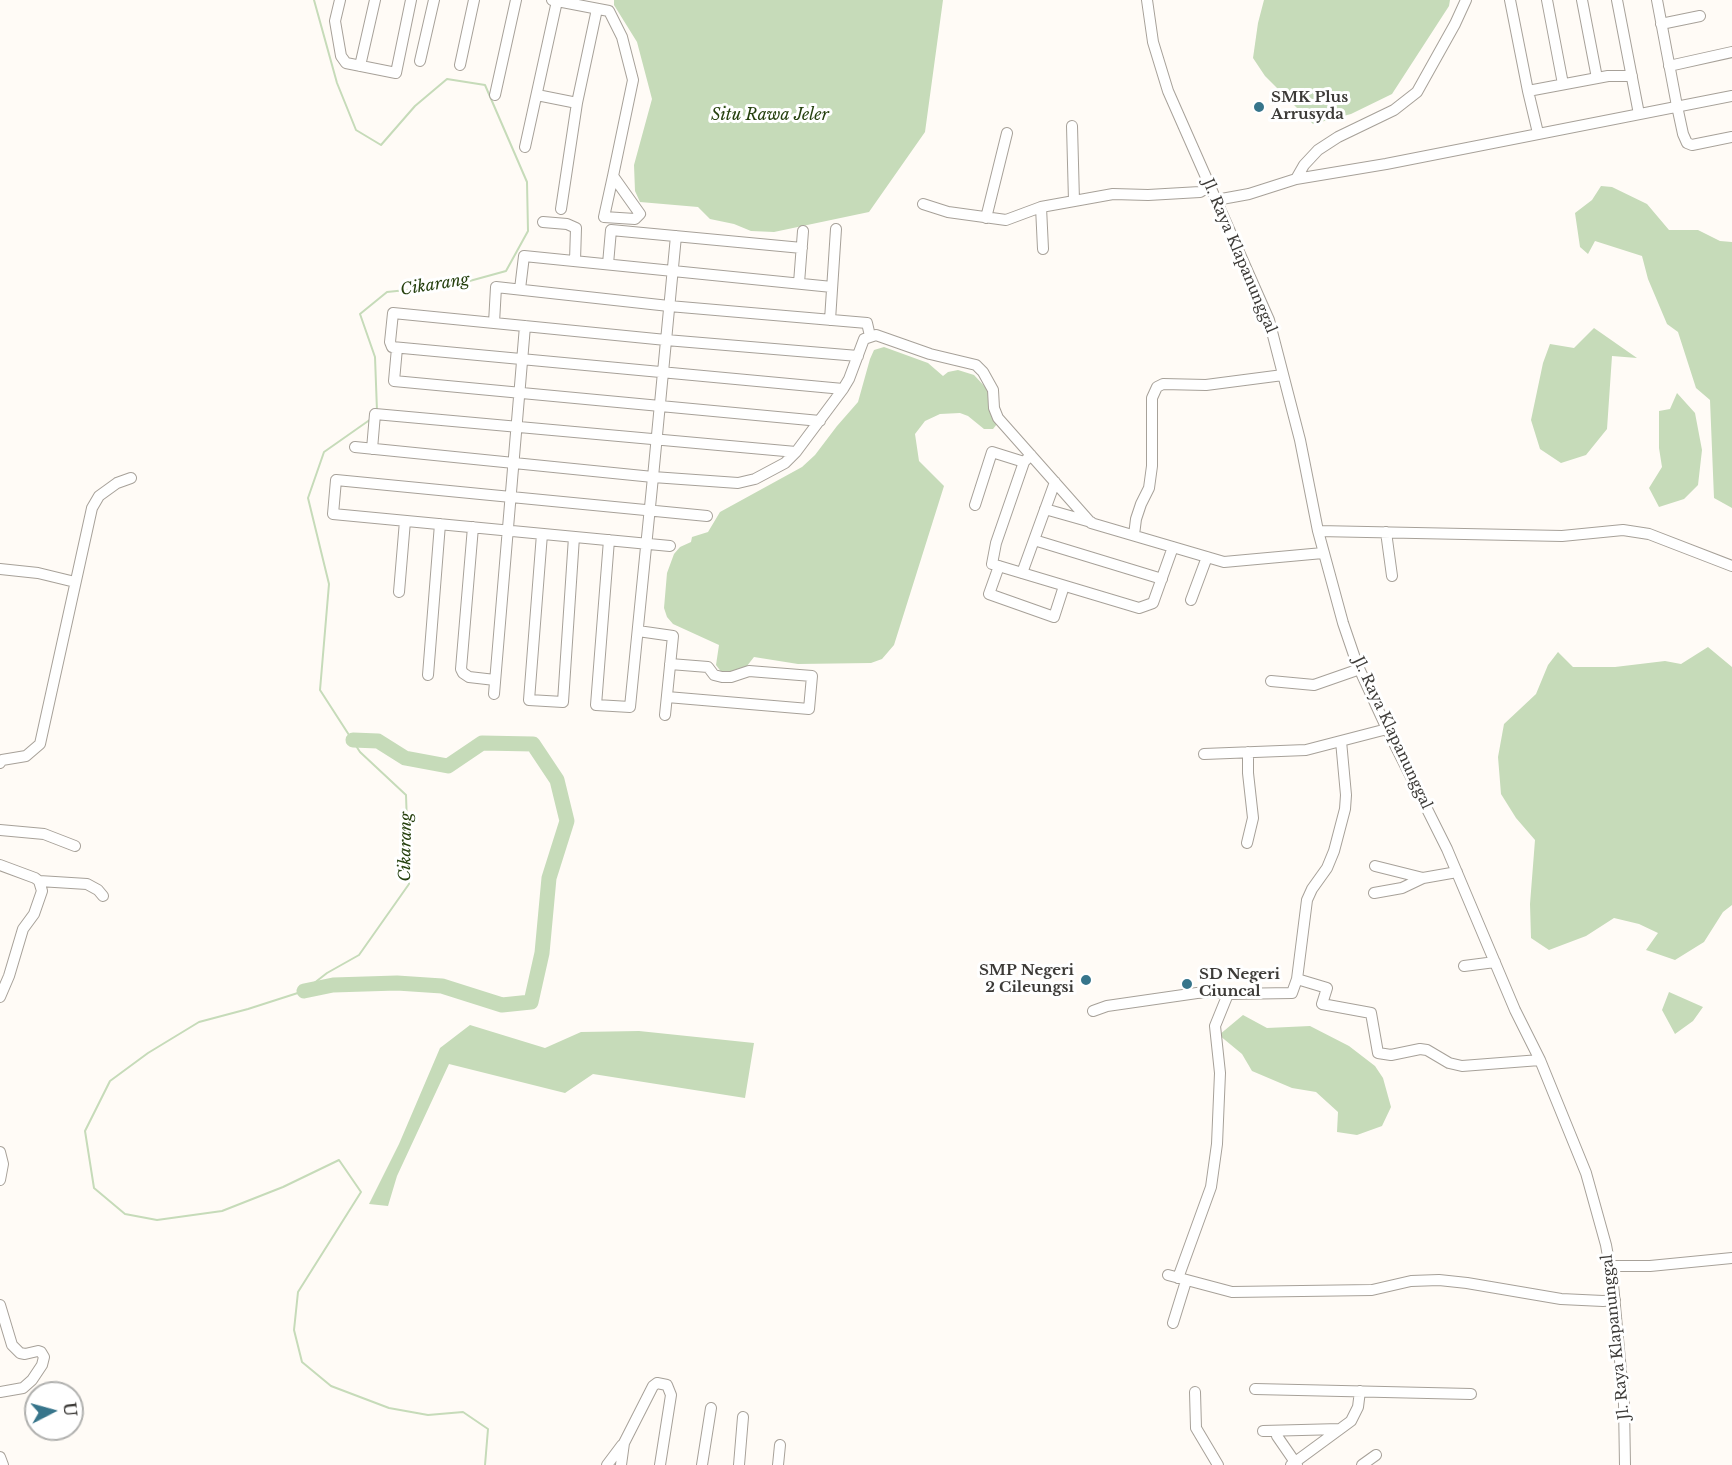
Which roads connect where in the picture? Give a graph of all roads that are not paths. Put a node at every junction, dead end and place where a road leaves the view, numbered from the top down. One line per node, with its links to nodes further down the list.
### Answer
1 (340, 0): 21 (street)
2 (375, 0): 21 (street)
3 (411, 0): 21 (street)
4 (434, 0): 19 (street)
5 (474, 0): 20 (street)
6 (516, 0): 27 (street)
7 (1147, 0): 40 (street, Jl. Raya Klapanunggal)
8 (1466, 0): 39 (street)
9 (1510, 0): 26 (street)
10 (1547, 0): 25 (street)
11 (1582, 0): 24 (street)
12 (1617, 0): 23 (street)
13 (1657, 0): 17 (street)
14 (567, 2): 15 (street); 28 (street)
15 (598, 4): 30 (street); 38 (street)
16 (1700, 16): 17 (street)
17 (1661, 24): 22 (street)
18 (1732, 52): 22 (street)
19 (420, 61)
20 (460, 65)
21 (360, 66)
22 (1669, 66): 31 (street)
23 (1632, 76): 24 (street); 32 (street)
24 (1597, 78): 25 (street)
25 (1563, 84): 26 (street)
26 (1528, 91): 35 (street)
27 (495, 95)
28 (537, 95): 30 (street); 37 (street)
29 (1732, 96): 31 (street)
30 (577, 103): 45 (street)
31 (1677, 106): 32 (street); 36 (street)
32 (1639, 114): 35 (street)
33 (1072, 126): 42 (street)
34 (1007, 133): 46 (street)
35 (1538, 133): 39 (street)
36 (1732, 137)
37 (525, 147)
38 (613, 176)
39 (1296, 179): 41 (street)
40 (1210, 186): 41 (street, Jl. Raya Klapanunggal); 42 (street)
41 (1216, 200): 69 (street, Jl. Raya Klapanunggal)
42 (1074, 201): 44 (street)
43 (923, 204): 46 (street)
44 (1041, 207): 46 (street); 52 (street)
45 (561, 209)
46 (986, 218)
47 (543, 222): 53 (street)
48 (836, 229): 57 (street)
49 (803, 231): 51 (street)
50 (676, 236): 51 (street); 54 (street); 55 (street)
51 (802, 248): 56 (street)
52 (1043, 249)
53 (575, 261): 54 (street); 58 (street)
54 (608, 264): 55 (street)
55 (673, 271): 56 (street); 59 (street)
56 (799, 284): 57 (street)
57 (832, 287): 60 (street)
58 (520, 289): 59 (street); 61 (street)
59 (669, 306): 60 (street); 64 (street)
60 (830, 320): 63 (street)
61 (494, 323): 62 (street); 65 (street)
62 (525, 326): 64 (street); 67 (street)
63 (870, 336): 66 (street); 79 (street)
64 (666, 340): 66 (street); 68 (street)
65 (397, 348): 67 (street); 71 (street)
66 (858, 356): 70 (street)
67 (522, 360): 68 (street); 71 (street)
68 (663, 373): 70 (street); 72 (street)
69 (1283, 375): 94 (street, Jl. Raya Klapanunggal); 97 (street)
70 (843, 389): 73 (street)
71 (519, 393): 72 (street); 74 (street)
72 (660, 406): 73 (street); 75 (street)
73 (820, 421): 78 (street)
74 (516, 427): 75 (street); 77 (street); 80 (street)
75 (656, 440): 78 (street); 81 (street)
76 (355, 447): 77 (street)
77 (372, 449): 80 (street)
78 (796, 452): 81 (street)
79 (1028, 459): 83 (street); 85 (street); 106 (street)
80 (513, 463): 81 (street); 84 (street)
81 (653, 477): 87 (street)
82 (131, 478): 112 (street)
83 (1054, 482): 86 (street); 90 (street)
84 (510, 497): 87 (street); 89 (street); 93 (street)
85 (975, 505)
86 (1045, 509): 90 (street); 100 (street)
87 (650, 510): 88 (street); 101 (street)
88 (707, 516)
89 (405, 521): 91 (street); 114 (street)
90 (1091, 523): 97 (street)
91 (440, 524): 92 (street); 119 (street)
92 (473, 527): 93 (street); 120 (street)
93 (507, 531): 96 (street); 120 (street)
94 (1318, 531): 95 (street); 104 (street, Jl. Raya Klapanunggal)
95 (1386, 532): 107 (street); 110 (street)
96 (542, 534): 98 (street); 98 (street)
97 (1134, 535): 103 (street)
98 (574, 537): 99 (street)
99 (609, 540): 101 (street); 116 (street)
100 (1034, 540): 109 (street); 111 (street)
101 (646, 544): 102 (street); 116 (street)
102 (670, 546)
103 (1173, 547): 105 (street); 111 (street)
104 (1323, 553): 105 (street); 118 (street, Jl. Raya Klapanunggal)
105 (1207, 557): 115 (street)
106 (999, 566): 109 (street); 113 (street)
107 (1732, 566)
108 (0, 569): 112 (street)
109 (1022, 573): 113 (street)
110 (1392, 576)
111 (1162, 579): 113 (street)
112 (75, 582): 129 (street)
113 (1064, 586)
114 (399, 592)
115 (1191, 600)
116 (638, 631): 117 (street)
117 (670, 664): 123 (street); 123 (street)
118 (1358, 664): 121 (street); 125 (street, Jl. Raya Klapanunggal)
119 (428, 675)
120 (495, 680): 122 (street)
121 (1271, 681)
122 (494, 694)
123 (667, 697): 124 (street)
124 (665, 715)
125 (1387, 729): 126 (street); 135 (street, Jl. Raya Klapanunggal)
126 (1341, 741): 127 (street); 142 (street)
127 (1248, 752): 128 (street); 131 (street)
128 (1204, 754)
129 (0, 763)
130 (0, 830): 132 (street)
131 (1247, 843)
132 (75, 846)
133 (0, 865): 137 (street)
134 (1375, 866): 136 (street)
135 (1457, 872): 136 (street); 140 (street, Jl. Raya Klapanunggal)
136 (1423, 878): 138 (street)
137 (39, 881): 139 (street); 144 (street)
138 (1374, 893)
139 (102, 896)
140 (1495, 962): 141 (street); 146 (street, Jl. Raya Klapanunggal)
141 (1464, 966)
142 (1297, 978): 143 (street); 146 (street)
143 (1228, 994): 145 (street); 151 (street)
144 (0, 997)
145 (1093, 1011)
146 (1540, 1060): 150 (street, Jl. Raya Klapanunggal)
147 (0, 1152): 148 (street)
148 (0, 1180)
149 (1732, 1258): 150 (street)
150 (1610, 1266): 152 (street, Jl. Raya Klapanunggal)
151 (1177, 1278): 152 (street); 154 (street)
152 (1615, 1300): 179 (street, Jl. Raya Klapanunggal)
153 (0, 1305): 157 (street)
154 (1173, 1323)
155 (1255, 1389): 156 (street)
156 (1360, 1391): 159 (street); 162 (street)
157 (0, 1392)
158 (1195, 1392): 177 (street)
159 (1471, 1394)
160 (711, 1408): 174 (street)
161 (743, 1417): 175 (street)
162 (1340, 1429): 163 (street); 169 (street)
163 (1263, 1431)
164 (1277, 1436): 169 (street)
165 (624, 1443): 171 (street); 172 (street); 173 (street)
166 (780, 1445): 176 (street)
167 (1376, 1455): 178 (street)
168 (0, 1457): 170 (street)
169 (1295, 1464)
170 (3, 1465)
171 (607, 1465)
172 (621, 1465)
173 (660, 1465)
174 (702, 1465)
175 (739, 1465)
176 (778, 1465)
177 (1218, 1465)
178 (1362, 1465)
179 (1625, 1465)

